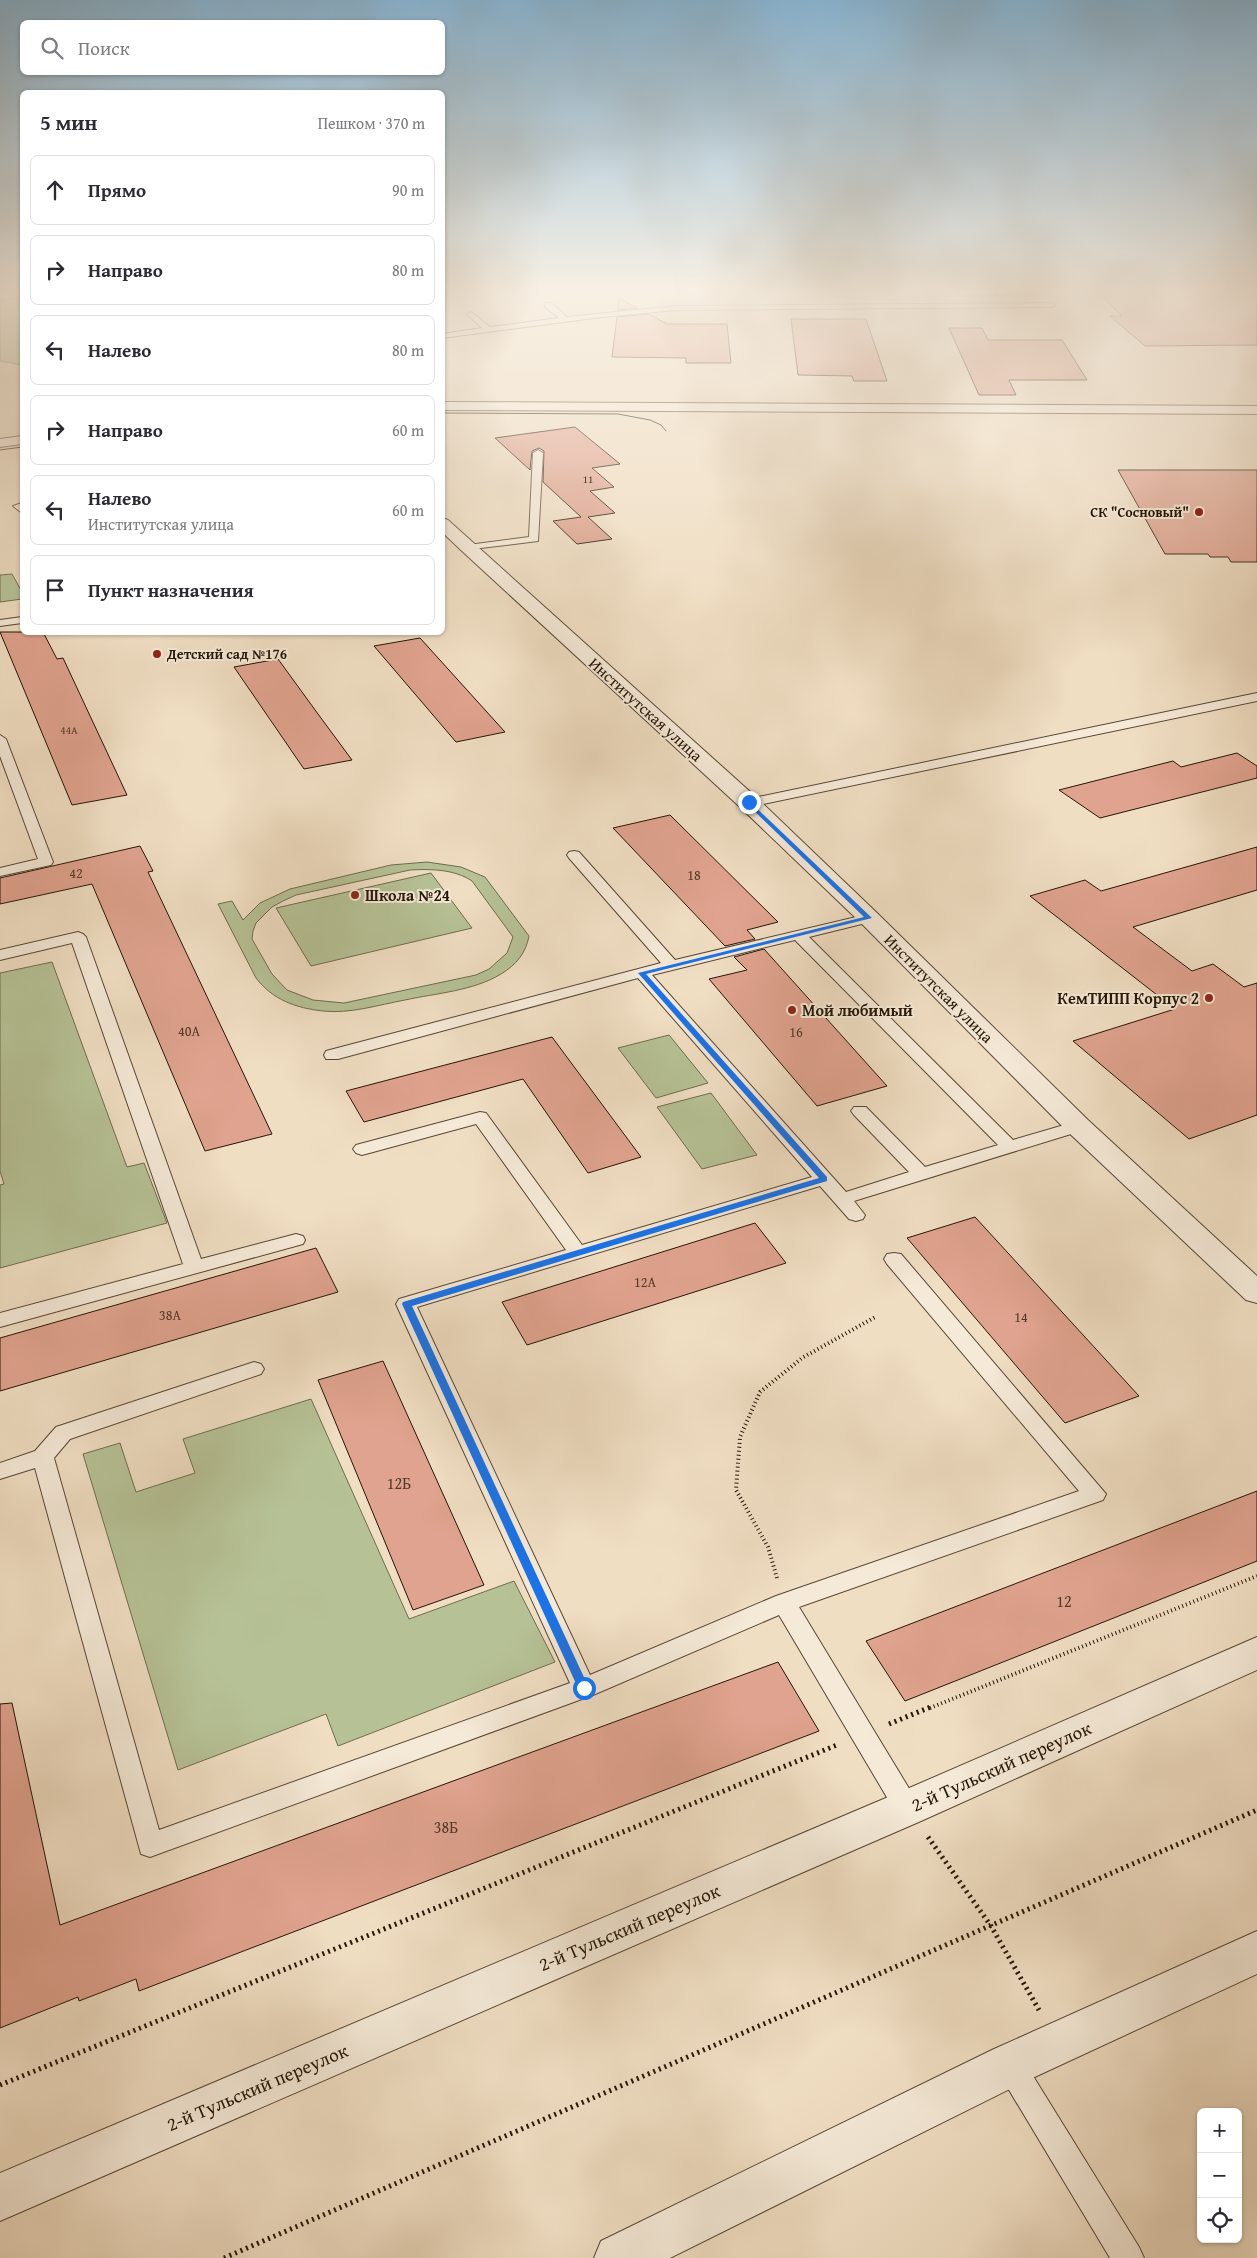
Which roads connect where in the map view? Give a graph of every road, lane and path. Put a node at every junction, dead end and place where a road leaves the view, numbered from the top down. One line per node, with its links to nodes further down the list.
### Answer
1 (445, 406): 2 (street)
2 (1257, 410)
3 (20, 440): 4 (street)
4 (0, 442)
5 (538, 454): 6 (lane)
6 (452, 536): 11 (street, Институтская улица)
7 (20, 620): 8 (lane)
8 (0, 623)
9 (1257, 697): 11 (lane)
10 (0, 738): 13 (lane)
11 (749, 802): 14 (street, Институтская улица)
12 (574, 855): 17 (lane)
13 (0, 872)
14 (869, 918): 15 (lane); 21 (street, Институтская улица)
15 (799, 935): 17 (lane); 22 (lane)
16 (0, 955): 31 (lane)
17 (671, 966): 18 (lane)
18 (642, 973): 19 (lane); 25 (lane)
19 (332, 1055)
20 (860, 1111): 24 (lane)
21 (1078, 1126): 22 (lane); 32 (street, Институтская улица)
22 (1010, 1147): 24 (lane)
23 (362, 1149): 29 (lane)
24 (921, 1174): 26 (lane)
25 (824, 1179): 26 (lane); 29 (lane)
26 (842, 1199): 27 (lane)
27 (856, 1215)
28 (296, 1240): 31 (lane)
29 (578, 1253): 41 (lane)
30 (894, 1259): 39 (lane)
31 (194, 1268): 34 (lane)
32 (1252, 1284)
33 (877, 1316): 39 (path)
34 (0, 1320)
35 (254, 1370): 36 (lane)
36 (44, 1457): 37 (lane); 41 (lane)
37 (0, 1470)
38 (1257, 1576): 42 (path)
39 (784, 1603): 41 (lane); 42 (lane)
40 (1257, 1653): 43 (street, 2-й Тульский переулок)
41 (584, 1688)
42 (863, 1735): 43 (lane); 49 (path)
43 (907, 1808): 45 (path); 50 (street, 2-й Тульский переулок)
44 (1257, 1810): 45 (path)
45 (991, 1926): 47 (path); 51 (path)
46 (1257, 1952): 47 (street)
47 (1058, 2043): 48 (street)
48 (1010, 2065): 52 (street); 53 (lane)
49 (0, 2085)
50 (0, 2197)
51 (224, 2258)
52 (618, 2258)
53 (1128, 2258)

